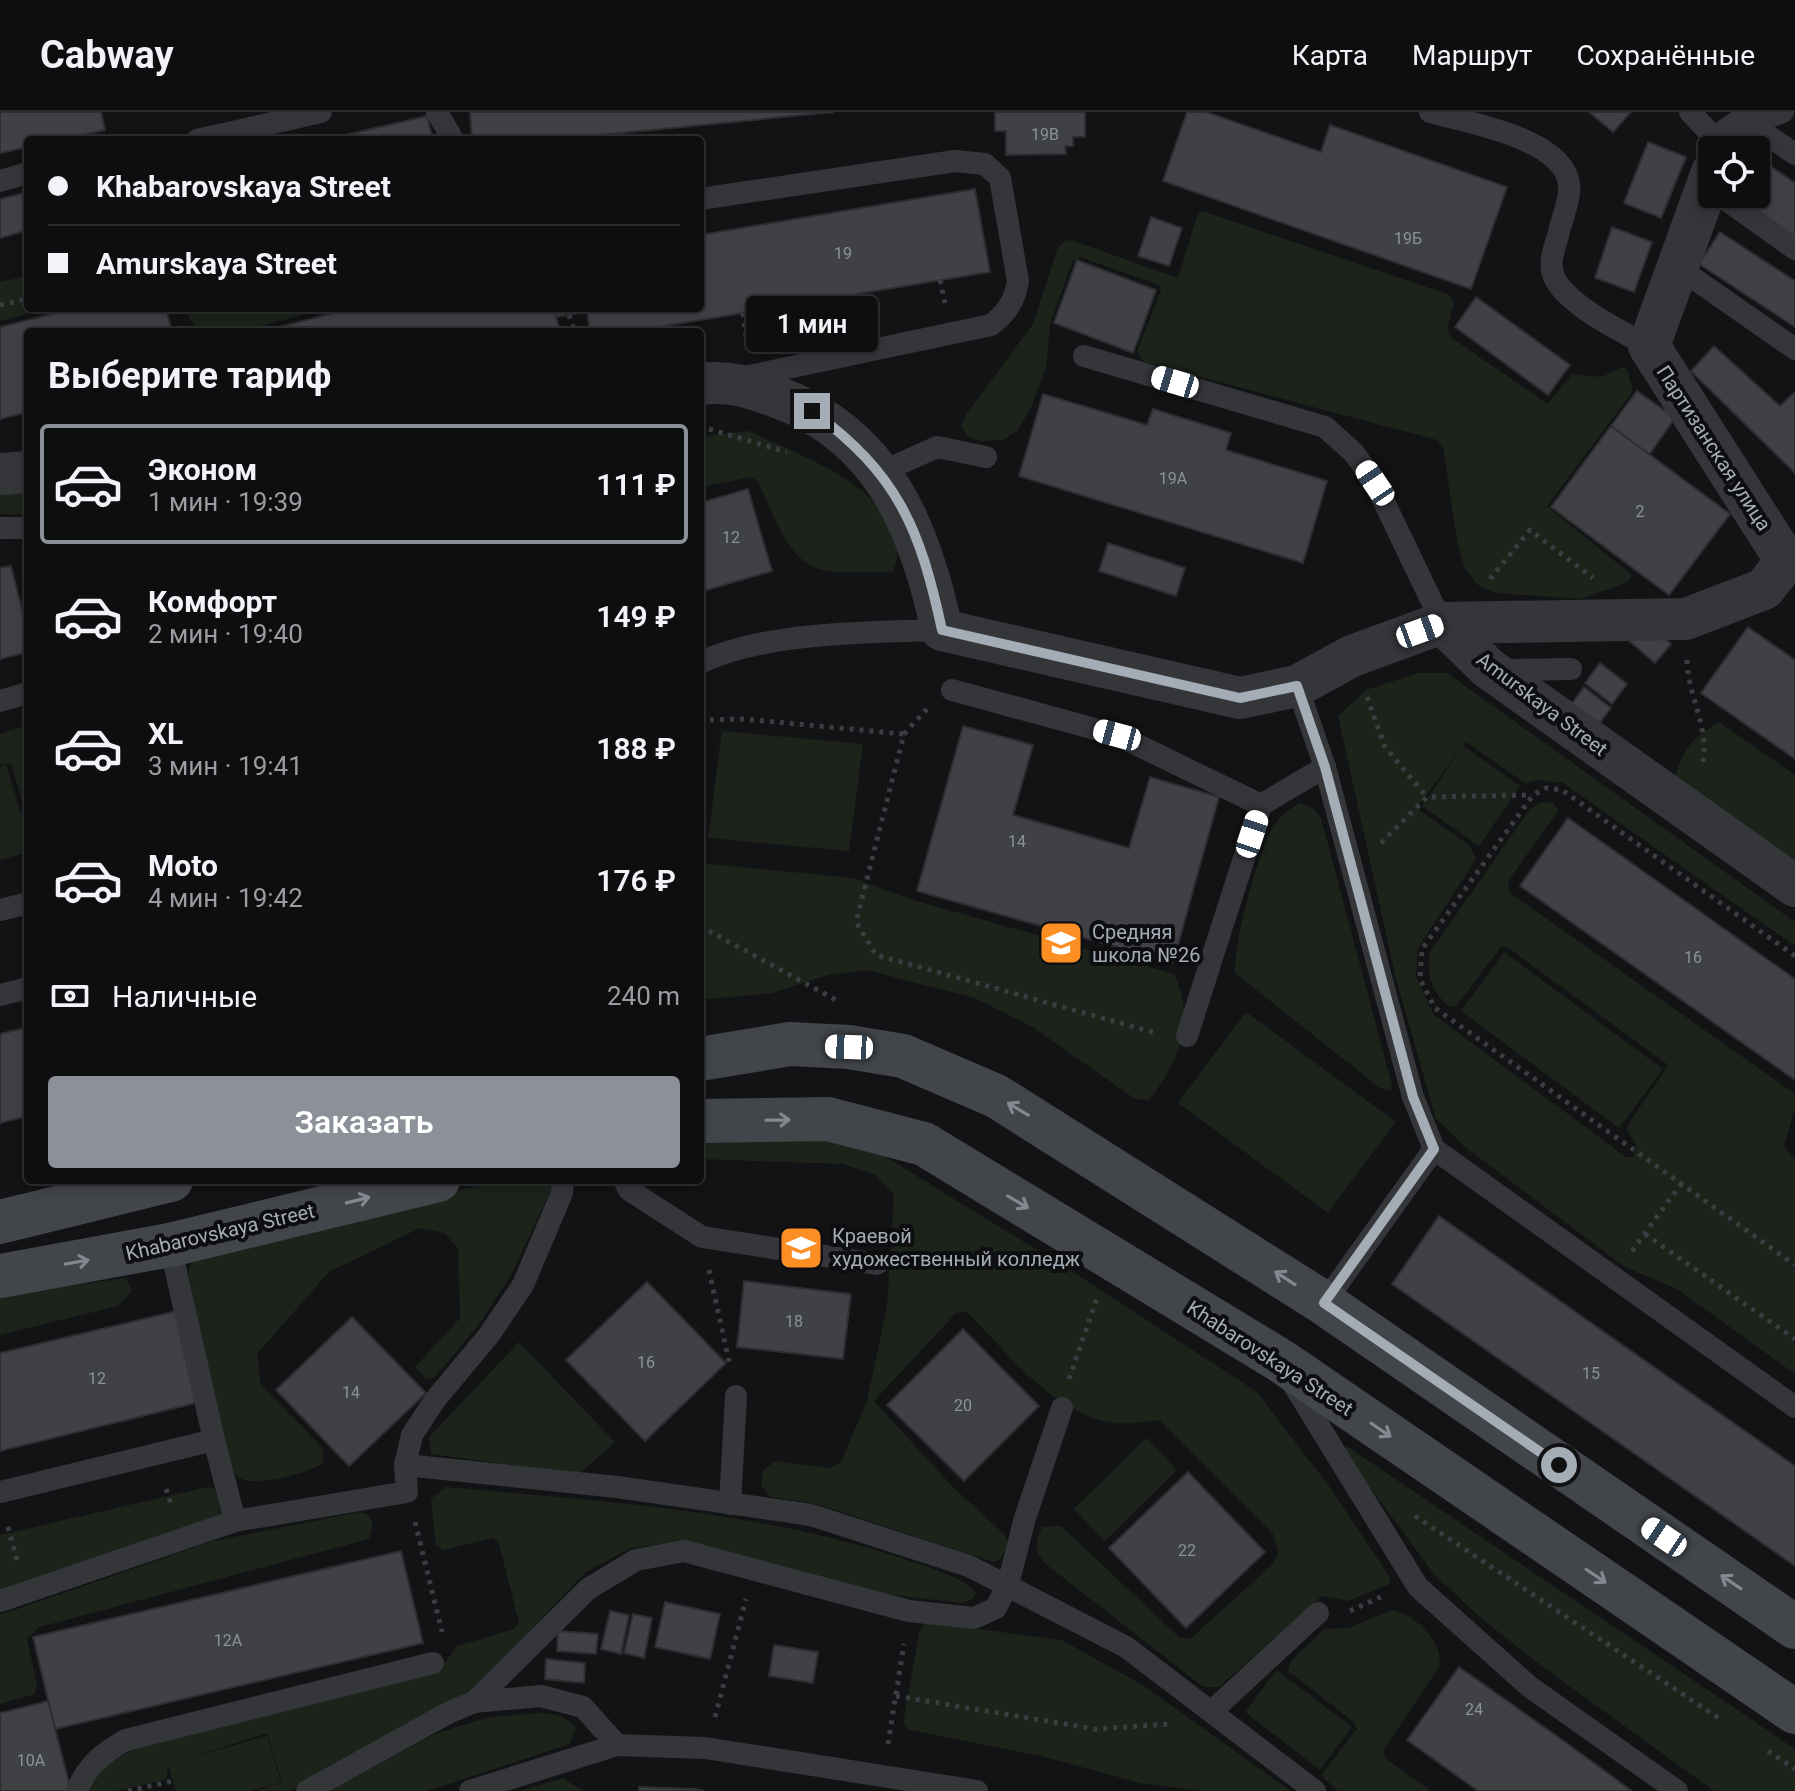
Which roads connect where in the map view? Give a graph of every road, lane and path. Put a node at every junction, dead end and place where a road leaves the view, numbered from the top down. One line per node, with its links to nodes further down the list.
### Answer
1 (321, 112): 5 (lane)
2 (437, 112): 6 (lane)
3 (1430, 112): 21 (lane)
4 (1690, 112): 7 (lane)
5 (215, 136)
6 (451, 136)
7 (1709, 136)
8 (1795, 154): 9 (lane)
9 (1770, 156)
10 (24, 174): 11 (lane)
11 (0, 181)
12 (704, 198): 24 (lane)
13 (1704, 208): 16 (street, Партизанская улица)
14 (1764, 208): 15 (lane)
15 (1795, 249)
16 (1676, 266): 21 (street, Партизанская улица); 22 (lane)
17 (24, 300): 18 (path)
18 (0, 305)
19 (569, 315): 20 (path)
20 (574, 328)
21 (1649, 346): 33 (street, Партизанская улица)
22 (1795, 349)
23 (1084, 356): 36 (lane)
24 (714, 382): 29 (street)
25 (704, 427): 26 (path)
26 (800, 456)
27 (986, 457): 29 (lane)
28 (24, 472): 30 (street)
29 (879, 473): 37 (street)
30 (0, 474)
31 (0, 528): 32 (lane)
32 (24, 528)
33 (1791, 568): 35 (street, Партизанская улица)
34 (1500, 570): 35 (path)
35 (1668, 620): 36 (street, Партизанская улица); 51 (path)
36 (1442, 623): 38 (street); 40 (street, Amurskaya Street)
37 (942, 630): 39 (lane); 42 (street)
38 (1352, 656): 42 (street); 50 (path)
39 (704, 661)
40 (1488, 668): 41 (lane); 51 (street, Amurskaya Street)
41 (1571, 669)
42 (1297, 686): 48 (lane)
43 (952, 690): 47 (path); 52 (lane)
44 (24, 694): 45 (lane)
45 (0, 701)
46 (704, 720): 47 (path)
47 (904, 734): 62 (path)
48 (1325, 767): 52 (lane); 53 (lane)
49 (1533, 795): 50 (path); 58 (path); 70 (path)
50 (1427, 797): 53 (path)
51 (1679, 803): 54 (street, Amurskaya Street)
52 (1261, 805): 62 (lane)
53 (1353, 870): 65 (lane)
54 (1795, 886)
55 (24, 904): 56 (lane)
56 (0, 910)
57 (704, 928): 61 (path)
58 (1795, 956)
59 (24, 989): 60 (lane)
60 (0, 995)
61 (844, 1005)
62 (1187, 1036)
63 (704, 1058): 79 (main road, one-way to 63)
64 (704, 1121): 83 (main road, Khabarovskaya Street, one-way to 83)
65 (1434, 1149): 77 (lane); 79 (lane)
66 (155, 1184): 71 (main road)
67 (422, 1184): 74 (main road, Khabarovskaya Street, one-way to 67)
68 (563, 1184): 88 (lane)
69 (626, 1184): 73 (lane)
70 (1681, 1184): 72 (path); 76 (path)
71 (0, 1222)
72 (1645, 1234): 77 (path); 81 (path)
73 (702, 1237): 75 (lane); 84 (path)
74 (170, 1245): 78 (main road, Khabarovskaya Street, one-way to 74); 87 (lane)
75 (877, 1264)
76 (1795, 1265)
77 (1614, 1275): 85 (lane)
78 (0, 1276)
79 (1324, 1303): 100 (main road, one-way to 79)
80 (1091, 1308): 82 (path)
81 (1795, 1339)
82 (1075, 1357)
83 (1281, 1361): 106 (main road, Khabarovskaya Street, one-way to 106); 120 (lane)
84 (736, 1396): 90 (lane)
85 (1795, 1407)
86 (1062, 1408): 94 (lane)
87 (214, 1440): 89 (lane); 92 (lane)
88 (405, 1465): 90 (lane); 92 (lane)
89 (0, 1492)
90 (730, 1504): 94 (lane)
91 (1406, 1510): 108 (path)
92 (235, 1521): 96 (lane)
93 (421, 1543): 102 (path)
94 (1008, 1584): 105 (lane); 107 (lane)
95 (1387, 1595): 98 (path)
96 (0, 1601)
97 (1318, 1613): 107 (lane)
98 (1346, 1613)
99 (741, 1627): 103 (path)
100 (1795, 1627)
101 (903, 1654): 104 (path)
102 (433, 1663): 114 (lane)
103 (723, 1694)
104 (896, 1696): 107 (path); 109 (path)
105 (474, 1702): 111 (lane); 116 (lane)
106 (1795, 1712)
107 (1218, 1716): 119 (lane)
108 (1730, 1726)
109 (890, 1731)
110 (1756, 1743): 112 (path)
111 (617, 1745): 117 (lane); 118 (lane)
112 (1795, 1769)
113 (173, 1781): 115 (path)
114 (77, 1791)
115 (128, 1791)
116 (307, 1791)
117 (470, 1791)
118 (977, 1791)
119 (1315, 1791)
120 (1677, 1791)

